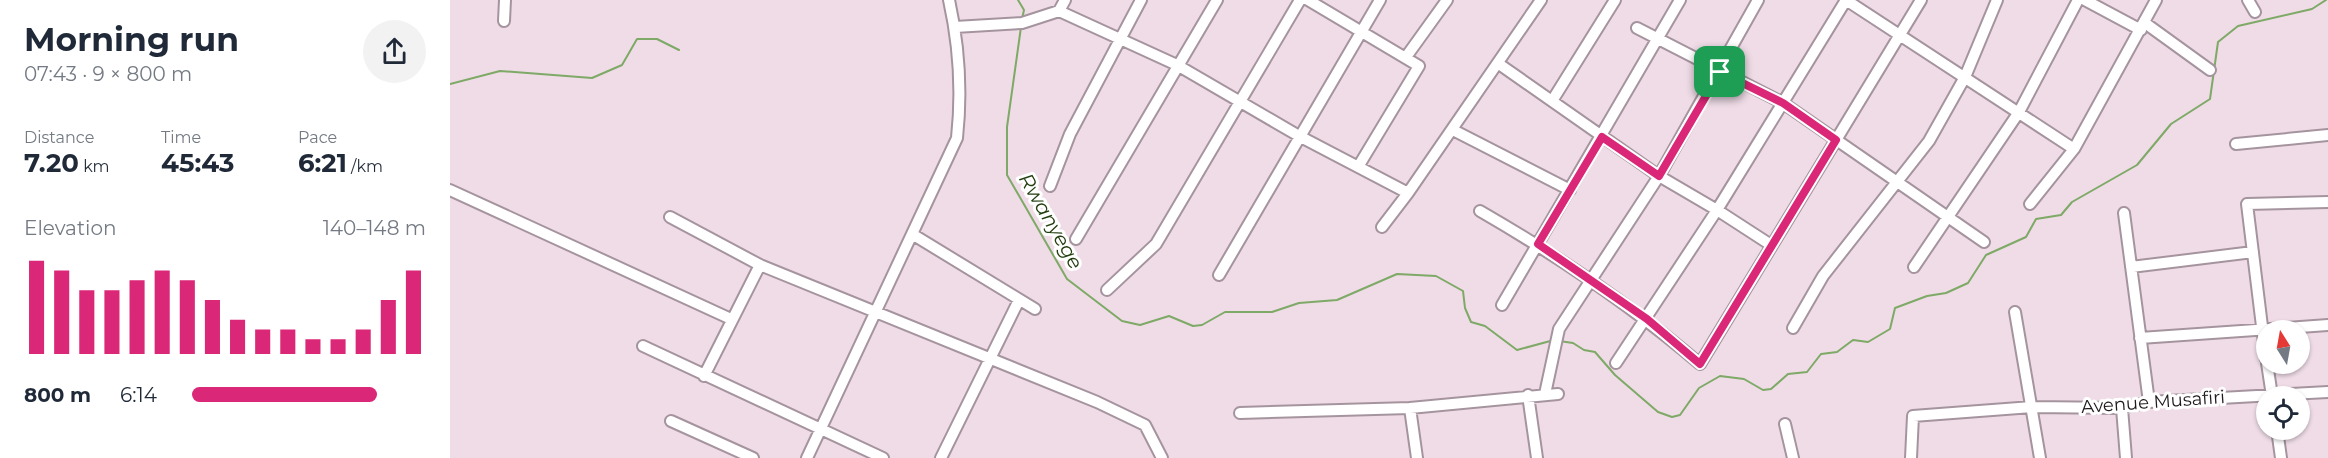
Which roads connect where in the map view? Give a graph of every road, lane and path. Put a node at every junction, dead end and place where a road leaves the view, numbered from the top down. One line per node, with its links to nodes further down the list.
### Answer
1 (505, 0): 23 (street)
2 (949, 0): 24 (street)
3 (1065, 0): 21 (street)
4 (1141, 0): 29 (street)
5 (1217, 0): 33 (street)
6 (1300, 0): 38 (street)
7 (1308, 0): 27 (street)
8 (1380, 0): 27 (street)
9 (1447, 0): 31 (street)
10 (1615, 0): 37 (street)
11 (1680, 0): 30 (street)
12 (1758, 0): 35 (street)
13 (1846, 0): 28 (street); 39 (street)
14 (1921, 0): 28 (street)
15 (1997, 0): 36 (street)
16 (2078, 0): 40 (street)
17 (2085, 0): 25 (street)
18 (2156, 0): 25 (street)
19 (2248, 0): 22 (street)
20 (1536, 2): 32 (street)
21 (1059, 11): 24 (street); 29 (street)
22 (2255, 12)
23 (504, 21)
24 (955, 27): 63 (street)
25 (2143, 27): 34 (street); 47 (street)
26 (1637, 28): 30 (street)
27 (1360, 33): 31 (street); 43 (street)
28 (1901, 35): 36 (street); 45 (street)
29 (1120, 39): 33 (street); 51 (street)
30 (1657, 40): 35 (street); 44 (street)
31 (1407, 57): 48 (street)
32 (1499, 64): 37 (street); 41 (street)
33 (1178, 65): 38 (street); 64 (street)
34 (2210, 70)
35 (1720, 72): 39 (street); 49 (street)
36 (1965, 77): 40 (street); 50 (street)
37 (1552, 101): 44 (street)
38 (1242, 102): 43 (street); 74 (street)
39 (1783, 103): 45 (street); 57 (street)
40 (2019, 112): 47 (street); 60 (street)
41 (1453, 130): 53 (street); 54 (street)
42 (2328, 135): 46 (street)
43 (1299, 136): 48 (street); 72 (street)
44 (1602, 137): 49 (street); 53 (street)
45 (1836, 140): 50 (street); 67 (street)
46 (2236, 144)
47 (2074, 149): 56 (street)
48 (1358, 167): 54 (street)
49 (1659, 176): 57 (street); 73 (street)
50 (1897, 182): 60 (street); 85 (street)
51 (1050, 186)
52 (450, 189): 80 (street)
53 (1570, 190): 66 (street)
54 (1408, 193): 62 (street)
55 (2328, 202): 68 (street)
56 (2030, 204)
57 (1717, 210): 67 (street); 81 (street)
58 (1480, 211): 66 (street)
59 (2124, 213): 71 (street)
60 (1949, 216): 65 (street); 70 (street)
61 (670, 218): 69 (street)
62 (1382, 227)
63 (912, 234): 75 (street); 79 (street)
64 (1076, 239)
65 (1984, 242)
66 (1538, 244): 73 (street); 76 (street)
67 (1771, 245): 81 (street)
68 (2253, 252): 71 (street); 82 (street)
69 (760, 265): 79 (street); 80 (street)
70 (1914, 267)
71 (2131, 267): 87 (street)
72 (1220, 275)
73 (1591, 280): 81 (street); 94 (street)
74 (1107, 290)
75 (1018, 302): 77 (street); 89 (street)
76 (1502, 305)
77 (1035, 309)
78 (2015, 312): 99 (street)
79 (874, 314): 89 (street); 105 (street)
80 (731, 319): 91 (street)
81 (1647, 319): 90 (street)
82 (2261, 320)
83 (2328, 325): 84 (street)
84 (2310, 326)
85 (1793, 328)
86 (2256, 329): 87 (street)
87 (2140, 338): 98 (street)
88 (643, 346): 91 (street)
89 (989, 359): 111 (street); 112 (street)
90 (1616, 363)
91 (704, 376): 105 (street)
92 (2328, 392): 93 (street, Avenue Musafiri)
93 (2310, 393)
94 (1545, 394): 95 (street); 96 (street)
95 (1558, 394)
96 (1528, 395): 100 (street); 114 (street)
97 (2256, 396): 98 (street, Avenue Musafiri)
98 (2149, 402): 101 (street, Avenue Musafiri)
99 (2032, 407): 101 (street, Avenue Musafiri); 116 (street, Avenue Musafiri); 117 (street)
100 (1410, 408): 102 (street); 113 (street)
101 (2122, 408): 118 (street)
102 (1240, 413)
103 (671, 421): 107 (street)
104 (1785, 424): 115 (street)
105 (821, 429): 109 (street); 110 (street)
106 (2279, 440): 119 (street)
107 (734, 454): 108 (street)
108 (753, 458)
109 (807, 458)
110 (883, 458)
111 (941, 458)
112 (1162, 458)
113 (1417, 458)
114 (1536, 458)
115 (1793, 458)
116 (1911, 458)
117 (2040, 458)
118 (2126, 458)
119 (2281, 458)

